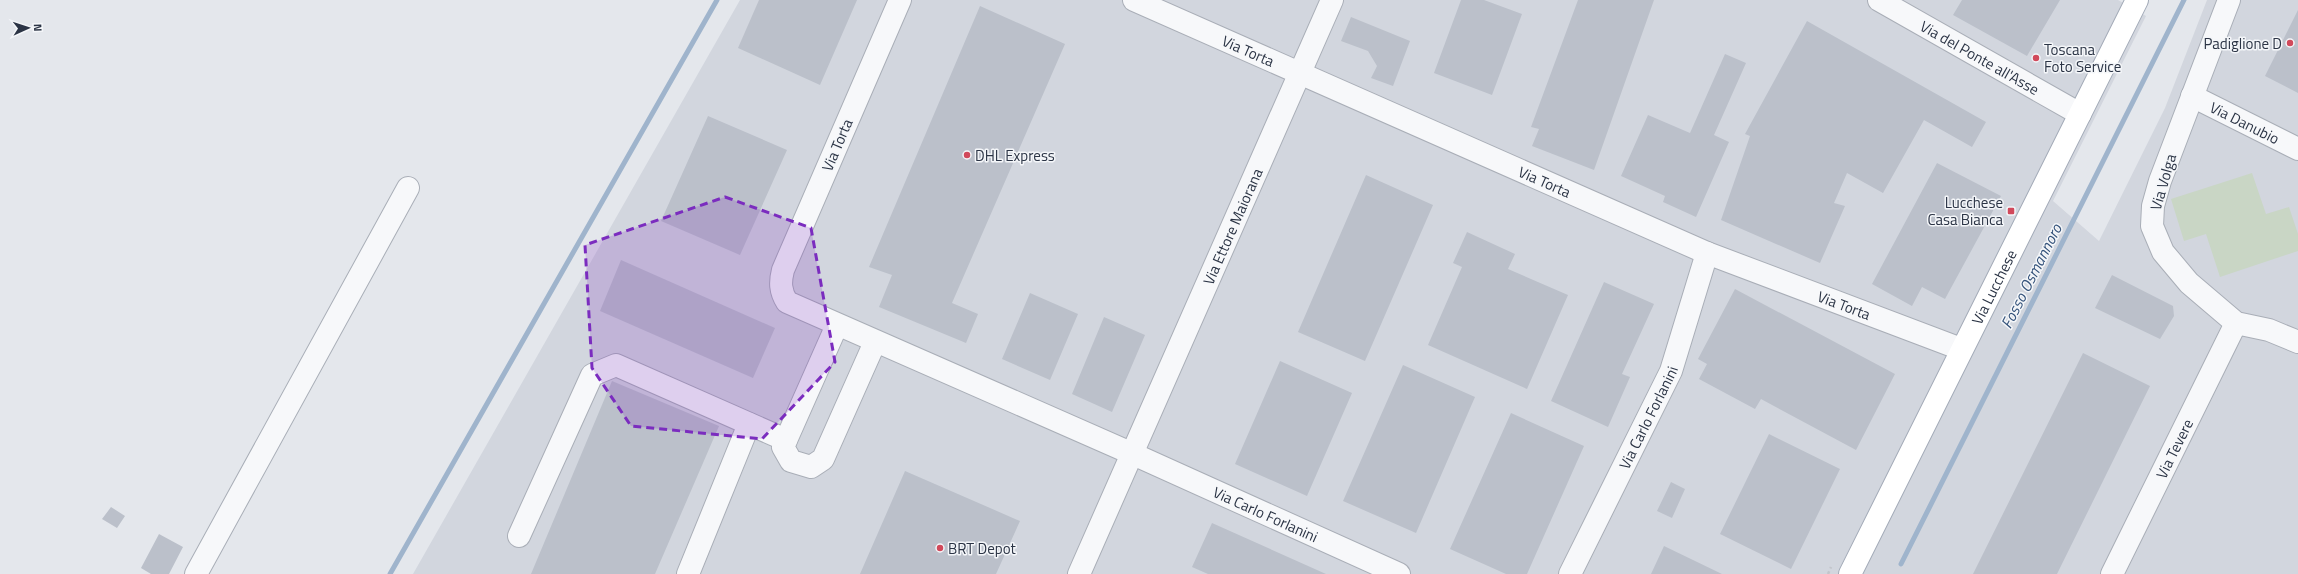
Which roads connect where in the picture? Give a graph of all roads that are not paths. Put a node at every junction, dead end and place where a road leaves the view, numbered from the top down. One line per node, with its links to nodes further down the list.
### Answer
1 (900, 0): 14 (street, Via Torta)
2 (1134, 0): 7 (street, Via Torta)
3 (1332, 0): 7 (street, Via Ettore Maiorana)
4 (1880, 0): 9 (street, Via del Ponte all'Asse)
5 (2137, 0): 9 (main road, Via Lucchese)
6 (2229, 0): 8 (street, Via Volga)
7 (1300, 72): 12 (street, Via Torta); 20 (street, Via Ettore Maiorana)
8 (2192, 96): 10 (street, Via Danubio); 13 (street, Via Volga)
9 (2080, 114): 17 (main road, Via Lucchese)
10 (2298, 149)
11 (408, 188): 22 (street)
12 (1707, 253): 17 (street, Via Torta); 26 (street, Via Carlo Forlanini)
13 (2236, 323): 16 (street, Via Volga); 28 (street, Via Tevere)
14 (837, 325): 15 (street); 19 (street)
15 (875, 342): 19 (street); 20 (street)
16 (2298, 342)
17 (1961, 349): 27 (main road, Via Lucchese)
18 (749, 424): 19 (street); 21 (street); 23 (street)
19 (786, 440)
20 (1133, 454): 24 (street, Via Ettore Maiorana); 25 (street, Via Carlo Forlanini)
21 (519, 536)
22 (196, 574)
23 (688, 574)
24 (1079, 574)
25 (1399, 574)
26 (1570, 574)
27 (1850, 574)
28 (2112, 574)

